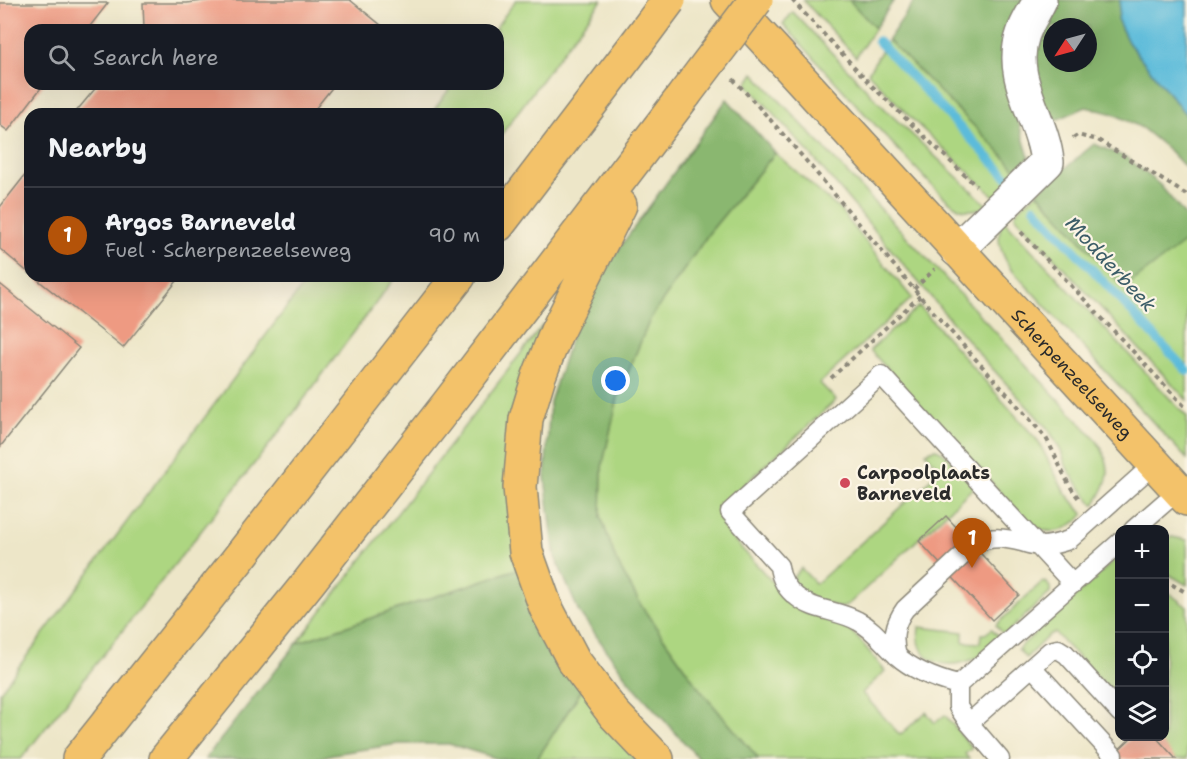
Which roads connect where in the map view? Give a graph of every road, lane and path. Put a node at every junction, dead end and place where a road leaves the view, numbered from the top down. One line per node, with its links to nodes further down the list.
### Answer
1 (669, 0): 9 (main road, bridge)
2 (728, 0): 10 (main road, Scherpenzeelseweg)
3 (756, 0): 6 (main road, bridge)
4 (1040, 0): 7 (street)
5 (733, 78): 12 (path)
6 (656, 134): 30 (main road); 31 (main road)
7 (1047, 162): 8 (path); 10 (street)
8 (1187, 195)
9 (504, 217)
10 (957, 250): 14 (main road, Scherpenzeelseweg)
11 (454, 282): 29 (main road)
12 (920, 296): 13 (path); 16 (path)
13 (831, 378)
14 (1154, 464): 15 (main road, Scherpenzeelseweg); 16 (lane)
15 (1183, 494): 17 (lane)
16 (1095, 518): 19 (lane)
17 (1140, 525)
18 (1115, 546): 21 (lane)
19 (1039, 547): 21 (lane); 23 (lane); 23 (lane)
20 (1169, 583): 22 (path)
21 (1073, 584): 25 (lane)
22 (1187, 593)
23 (897, 656): 25 (lane)
24 (1032, 667): 26 (lane); 27 (lane); 28 (lane)
25 (958, 685): 27 (lane)
26 (1115, 708)
27 (969, 723): 32 (lane)
28 (1113, 755)
29 (79, 759)
30 (166, 759)
31 (657, 759)
32 (1000, 759)

